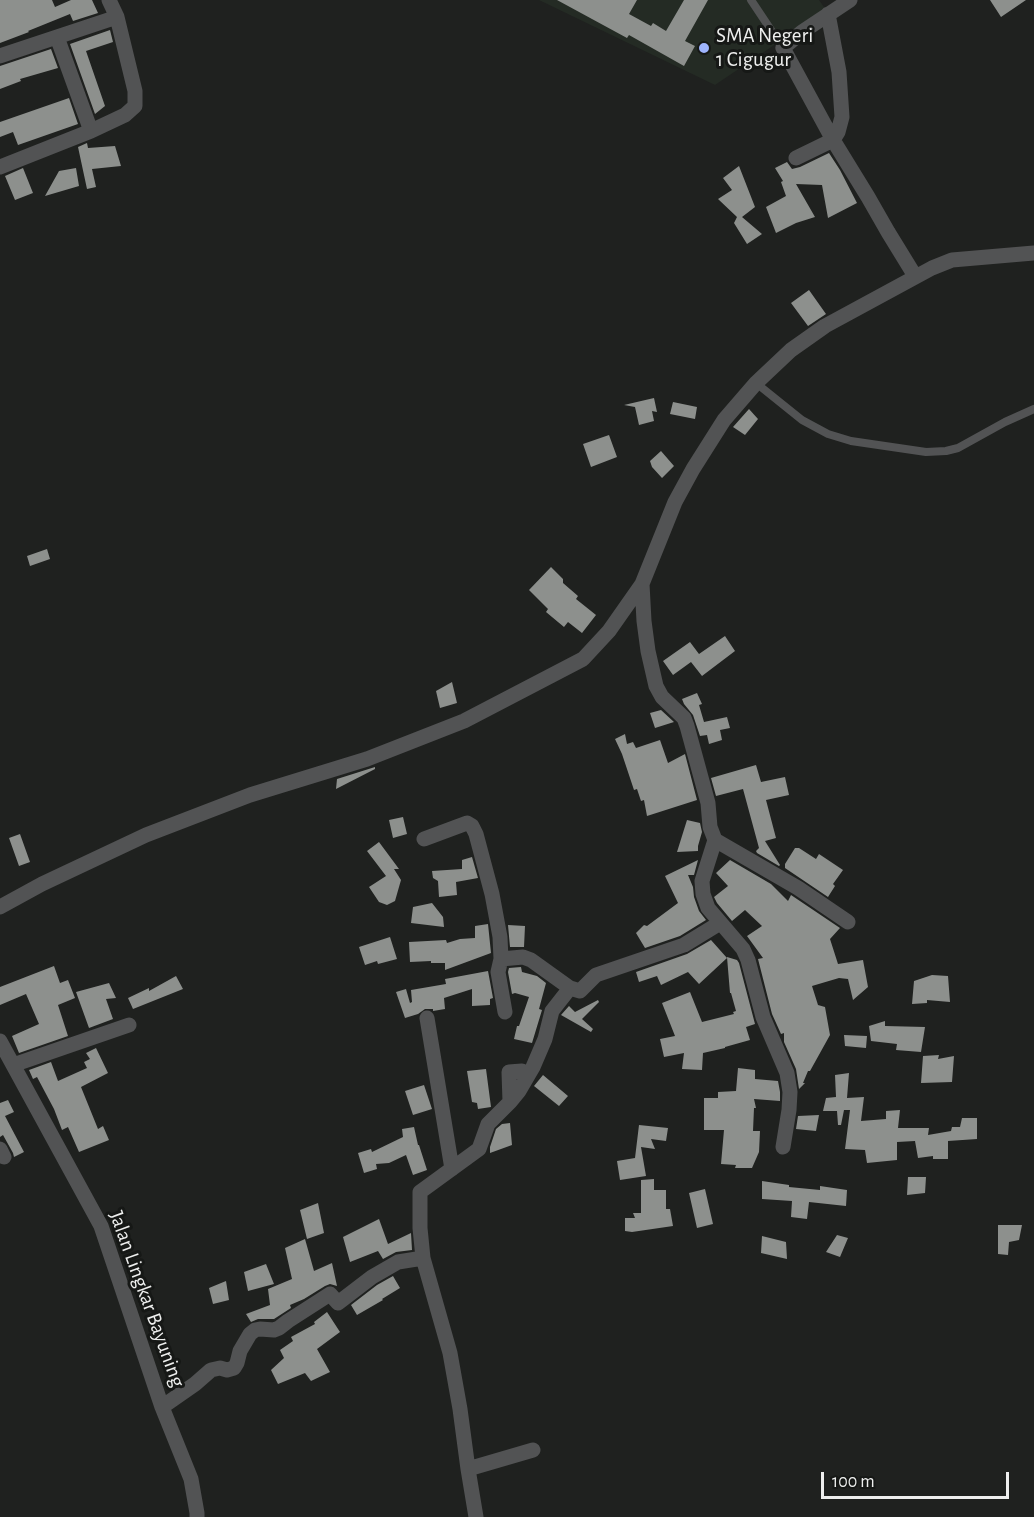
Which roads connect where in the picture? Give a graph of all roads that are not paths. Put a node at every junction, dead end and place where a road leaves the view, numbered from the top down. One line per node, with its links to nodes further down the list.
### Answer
1 (110, 0): 5 (street)
2 (751, 0): 7 (lane)
3 (850, 0): 4 (street)
4 (828, 14): 7 (street); 10 (street)
5 (117, 17): 6 (street); 9 (street)
6 (57, 37): 8 (street); 9 (street)
7 (783, 48): 10 (street)
8 (0, 56)
9 (91, 131): 12 (street)
10 (833, 140): 11 (street); 14 (street)
11 (796, 158)
12 (0, 167)
13 (1034, 253): 14 (street)
14 (915, 276): 15 (street)
15 (756, 383): 16 (lane); 17 (street)
16 (1034, 409)
17 (642, 584): 19 (street); 20 (street)
18 (424, 839): 23 (street)
19 (715, 840): 21 (street); 22 (street)
20 (0, 907)
21 (848, 922)
22 (720, 923): 24 (street); 32 (street)
23 (501, 959): 24 (street); 25 (street)
24 (570, 988): 31 (street)
25 (505, 1012)
26 (427, 1018): 33 (street)
27 (129, 1025): 29 (street)
28 (0, 1041): 29 (street, Jalan Lingkar Bayuning)
29 (13, 1065): 35 (street, Jalan Lingkar Bayuning)
30 (522, 1071): 31 (street)
31 (510, 1102): 33 (street)
32 (783, 1148)
33 (452, 1169): 34 (street)
34 (423, 1258): 35 (street); 37 (street)
35 (162, 1407): 38 (street, Jalan Lingkar Bayuning)
36 (533, 1450): 37 (street)
37 (468, 1469): 39 (street)
38 (197, 1515)
39 (476, 1517)

